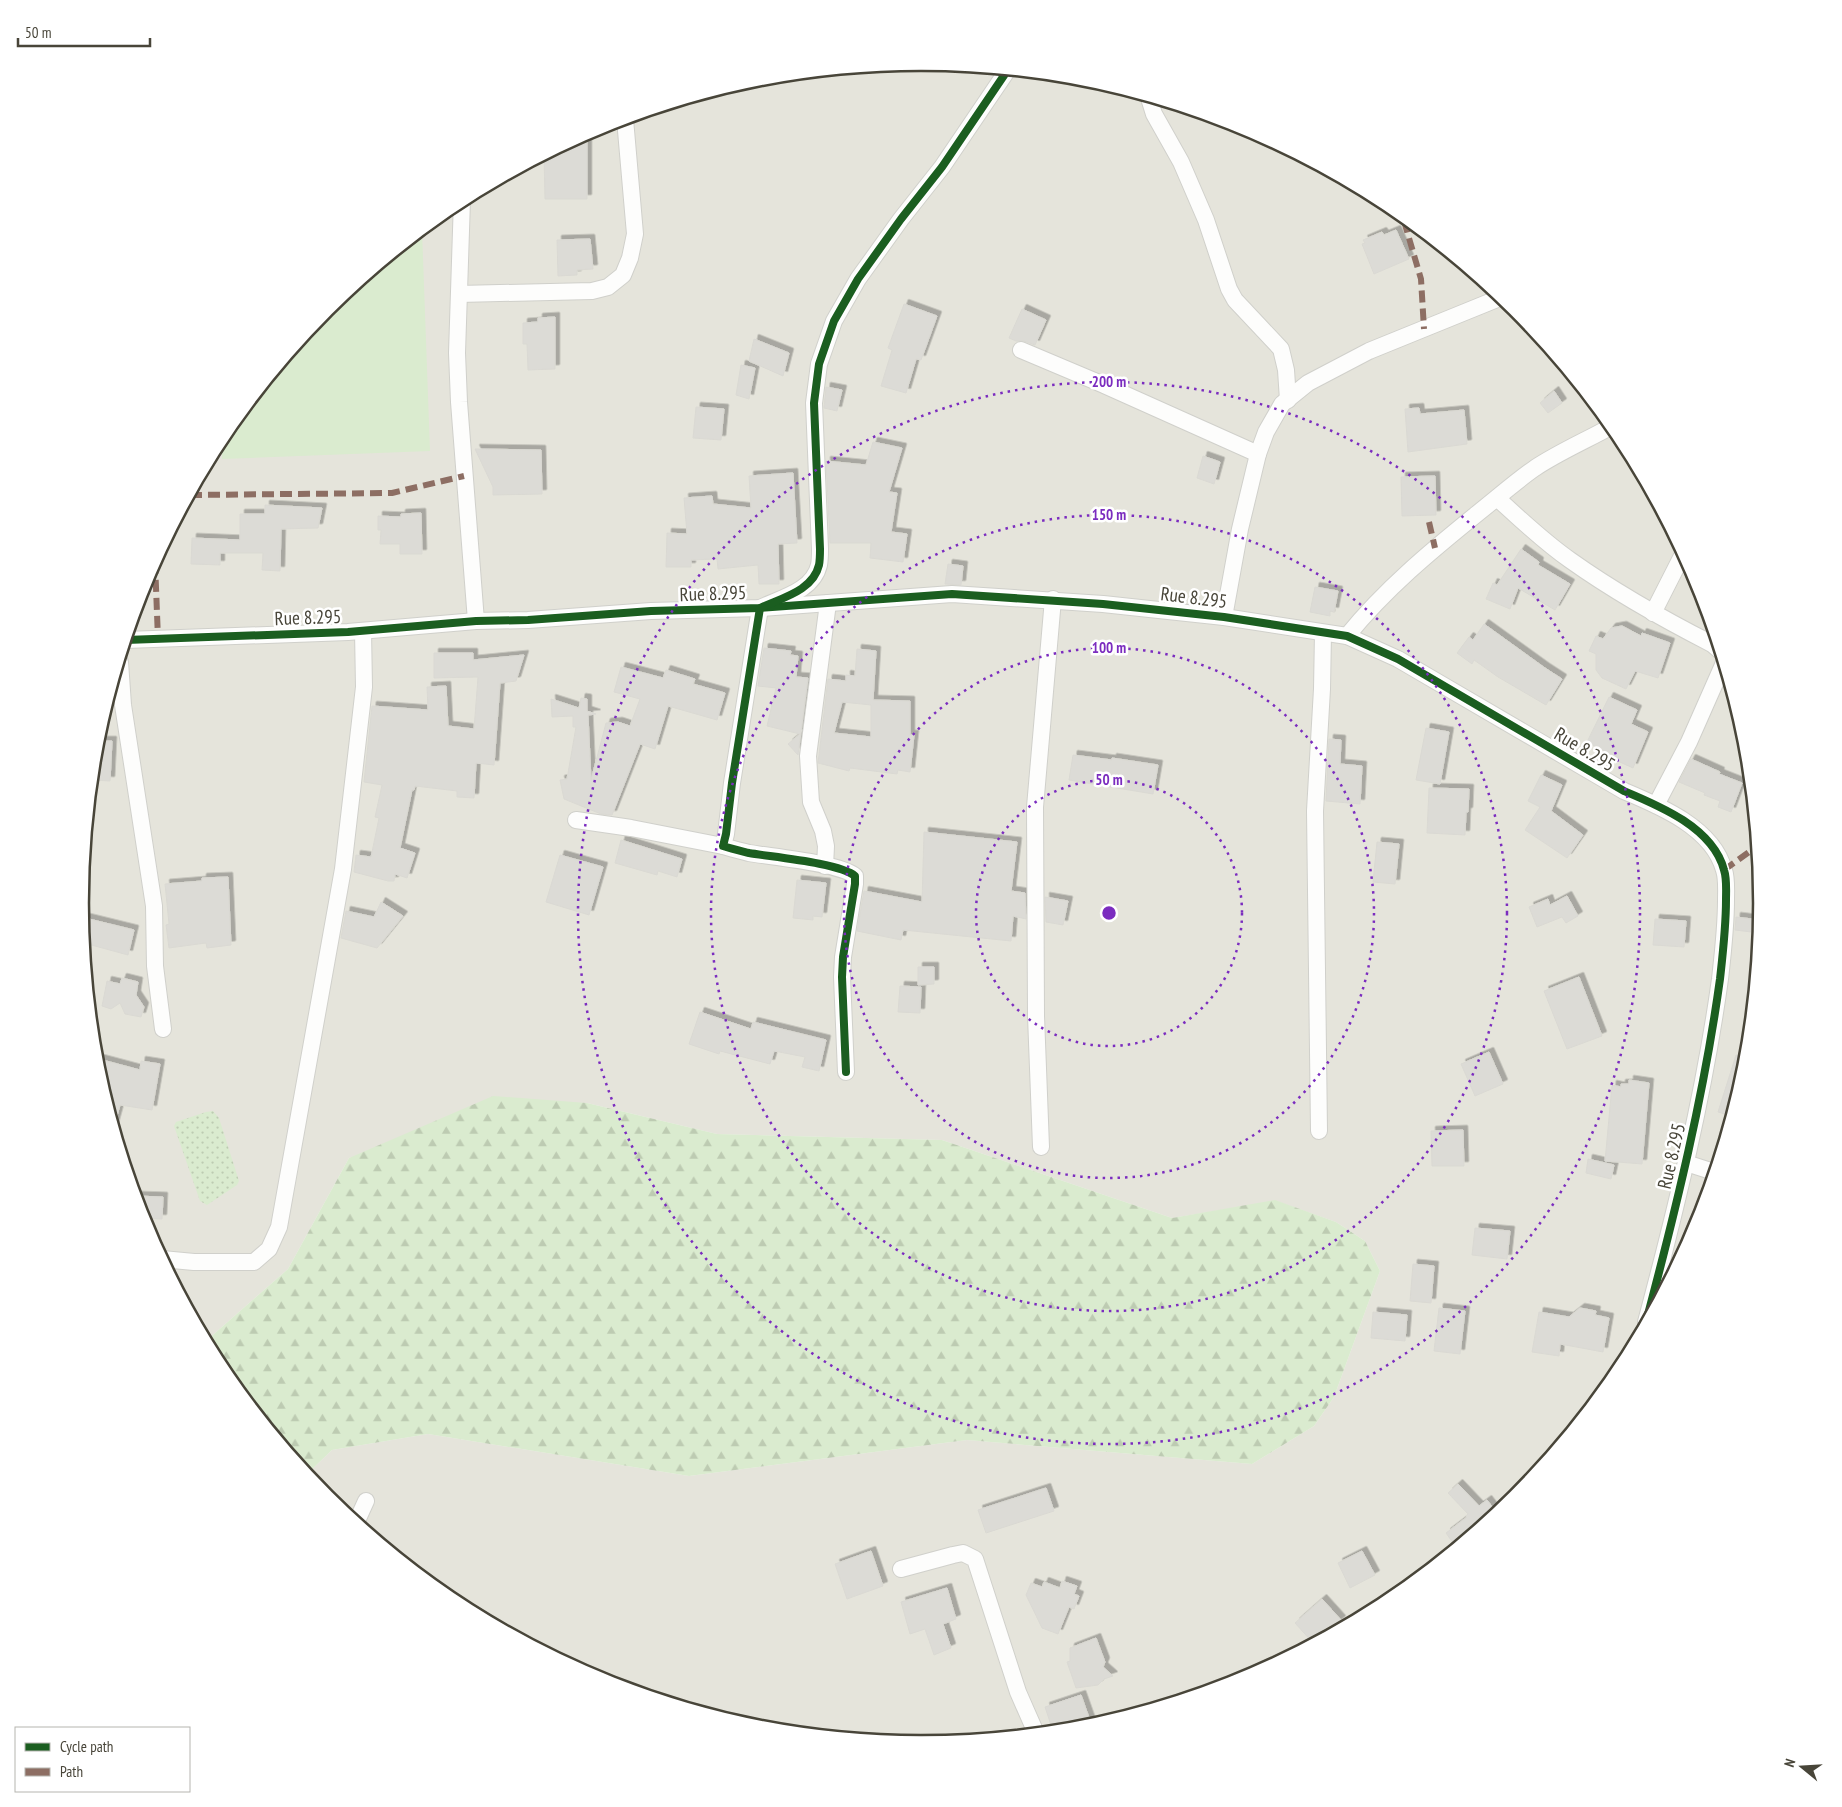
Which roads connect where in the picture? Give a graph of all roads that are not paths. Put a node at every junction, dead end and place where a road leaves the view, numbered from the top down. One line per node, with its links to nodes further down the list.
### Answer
1 (1004, 76): 15 (street)
2 (1151, 104): 8 (street)
3 (626, 126): 5 (street)
4 (462, 210): 5 (street)
5 (459, 294): 18 (street)
6 (1494, 300): 8 (street)
7 (1021, 350): 10 (street)
8 (1288, 400): 10 (street)
9 (1605, 430): 11 (street)
10 (1258, 454): 17 (street)
11 (1497, 498): 16 (street); 21 (street)
12 (1679, 561): 16 (street)
13 (1053, 600): 14 (street, Rue 8.295); 17 (street, Rue 8.295); 33 (street)
14 (828, 603): 15 (street, Rue 8.295); 29 (street)
15 (760, 608): 18 (street, Rue 8.295); 28 (street)
16 (1653, 613): 23 (street)
17 (1224, 617): 20 (street, Rue 8.295)
18 (476, 621): 19 (street, Rue 8.295)
19 (363, 631): 22 (street, Rue 8.295); 36 (street)
20 (1323, 633): 21 (street, Rue 8.295); 32 (street)
21 (1347, 636): 26 (street, Rue 8.295)
22 (132, 640)
23 (1711, 644)
24 (1720, 672): 26 (street)
25 (121, 675): 30 (street)
26 (1656, 805): 34 (street, Rue 8.295)
27 (576, 820): 28 (street)
28 (723, 846): 29 (street)
29 (825, 866): 31 (street)
30 (163, 1029)
31 (846, 1072)
32 (1319, 1131)
33 (1041, 1147)
34 (1686, 1163): 35 (street); 37 (street, Rue 8.295)
35 (1709, 1170)
36 (169, 1259)
37 (1651, 1303)
38 (366, 1500): 39 (street)
39 (359, 1517)
40 (901, 1568): 41 (street)
41 (1034, 1728)

